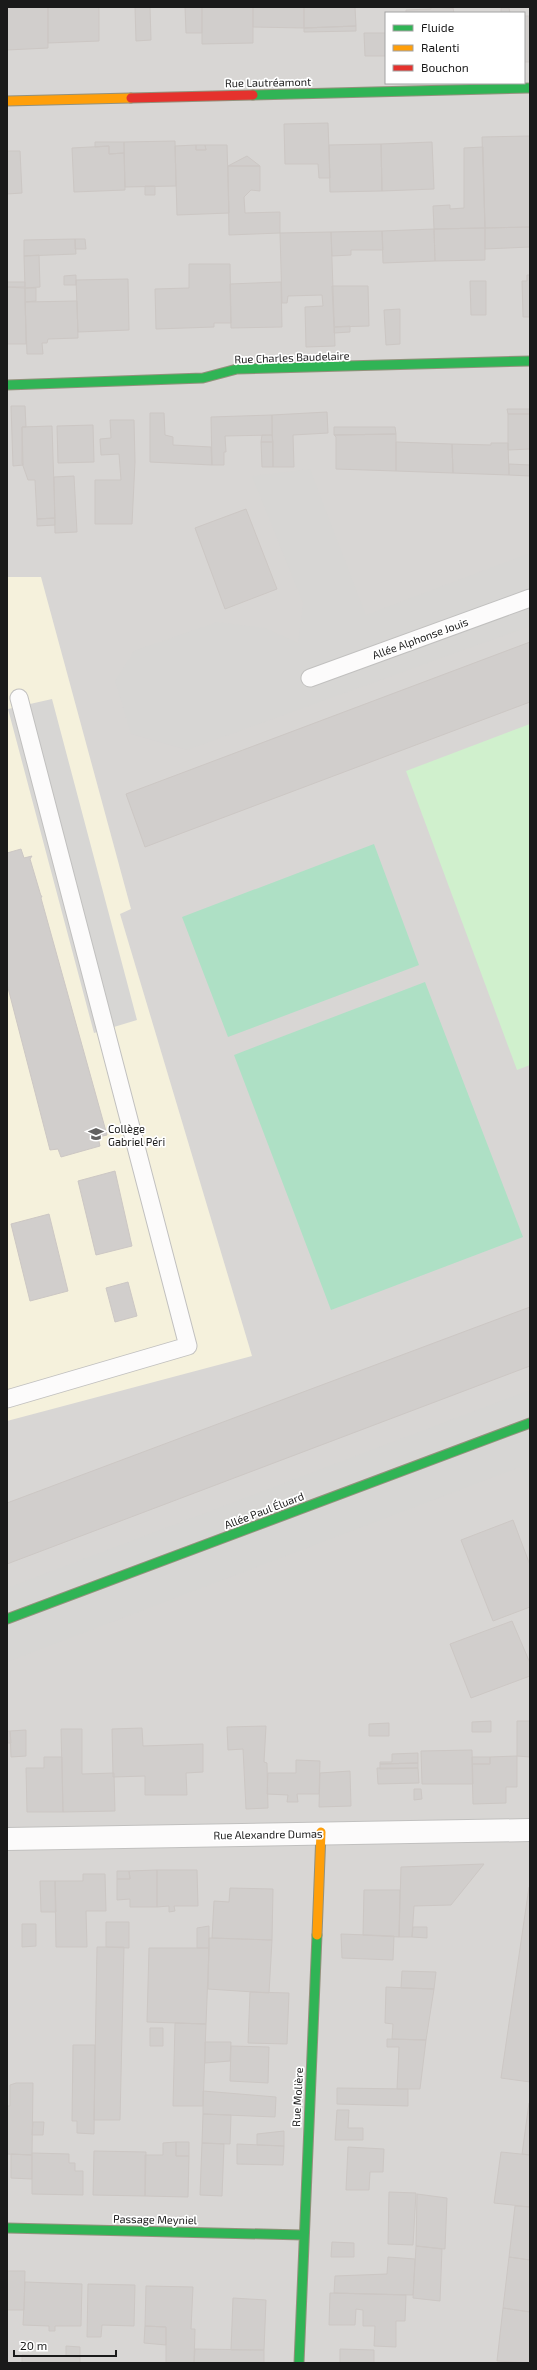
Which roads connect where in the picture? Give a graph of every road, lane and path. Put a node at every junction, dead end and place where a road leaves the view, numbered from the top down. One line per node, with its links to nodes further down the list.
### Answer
1 (530, 88): 2 (street, Rue Lautréamont)
2 (7, 101)
3 (530, 361): 4 (street, Rue Charles Baudelaire)
4 (7, 385)
5 (530, 598): 6 (lane, Allée Alphonse Jouis)
6 (310, 678)
7 (19, 698): 8 (lane)
8 (7, 1399)
9 (530, 1423): 10 (street, Allée Paul Éluard)
10 (7, 1619)
11 (530, 1830): 12 (street, Rue Alexandre Dumas)
12 (321, 1832): 13 (street, Rue Alexandre Dumas); 15 (street, Rue Molière)
13 (7, 1839)
14 (7, 2228): 15 (street, Passage Meyniel)
15 (303, 2235): 16 (street, Rue Molière)
16 (299, 2363)

